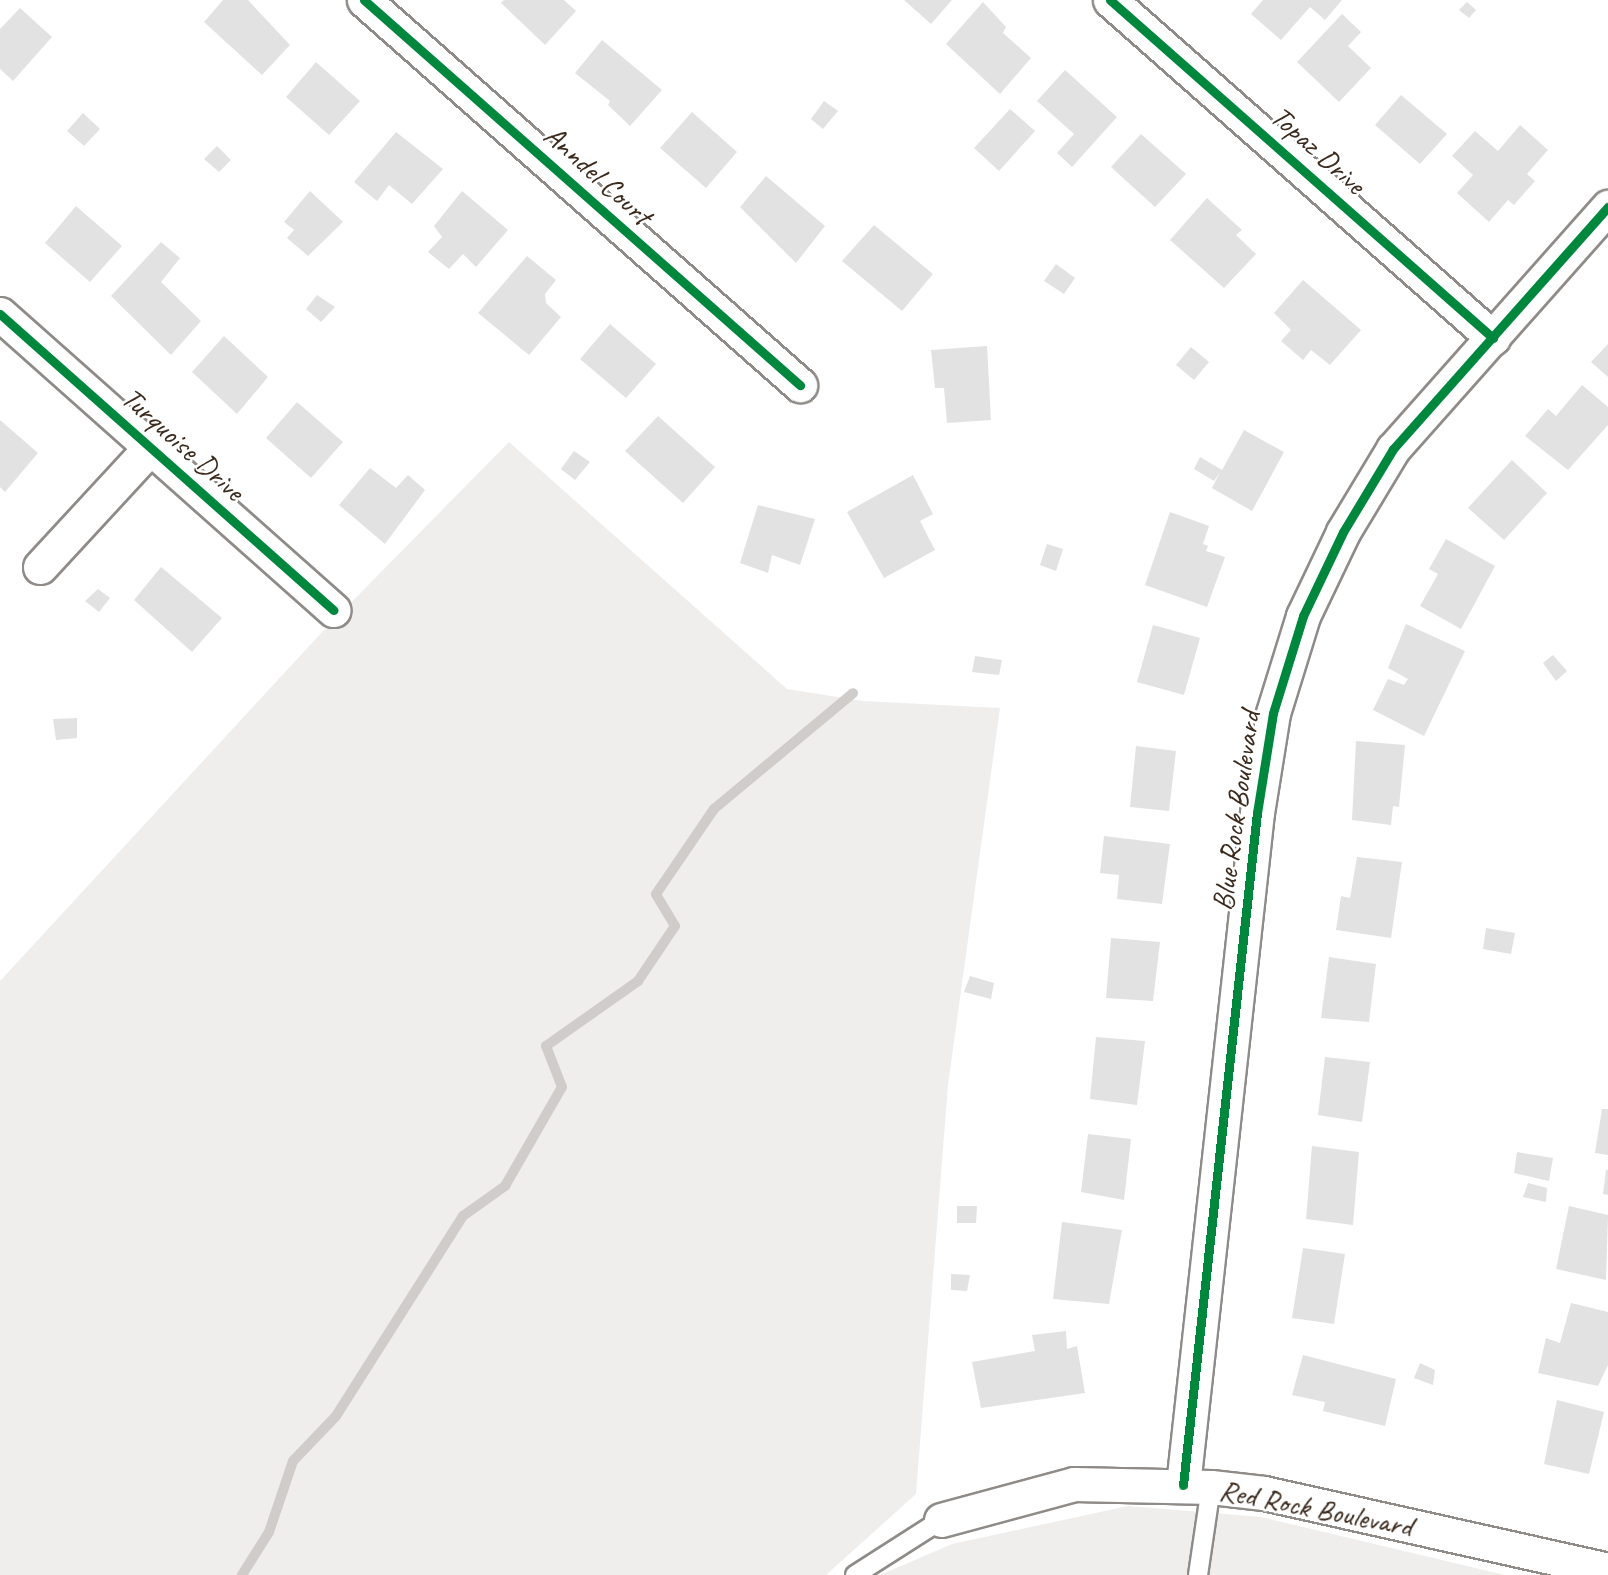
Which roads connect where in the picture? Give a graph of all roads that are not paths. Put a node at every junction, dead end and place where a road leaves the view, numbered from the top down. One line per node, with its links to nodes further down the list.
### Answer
1 (364, 0): 6 (street, Anndel Court)
2 (1123, 4): 5 (street, Topaz Drive)
3 (1608, 207): 5 (street, Blue Rock Boulevard)
4 (0, 314): 7 (street, Turquoise Drive)
5 (1493, 338): 10 (street, Blue Rock Boulevard)
6 (800, 385)
7 (150, 448): 8 (street); 9 (street, Turquoise Drive)
8 (40, 567)
9 (333, 610)
10 (1197, 1486): 11 (street, Red Rock Boulevard); 12 (street, Red Rock Boulevard); 15 (lane)
11 (942, 1520): 14 (lane)
12 (1530, 1564): 13 (street, Red Rock Boulevard)
13 (1608, 1570)
14 (855, 1575)
15 (1198, 1575)

